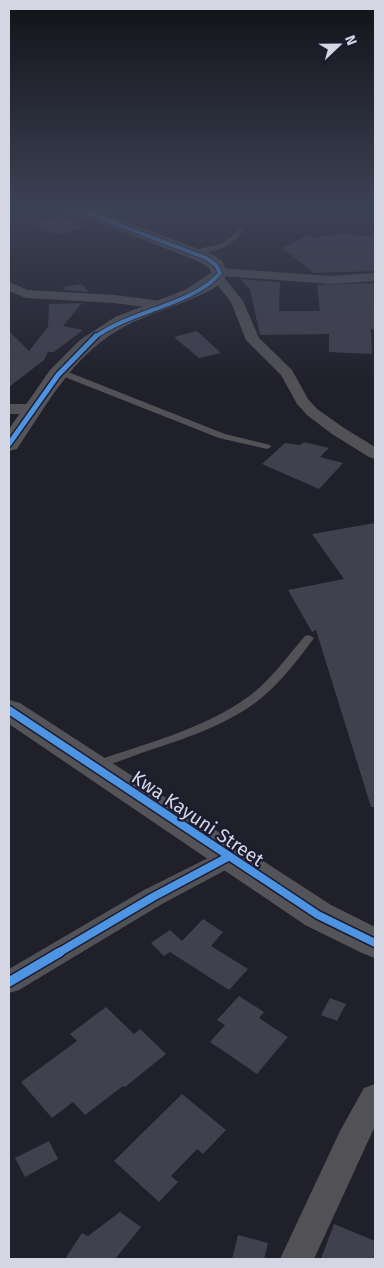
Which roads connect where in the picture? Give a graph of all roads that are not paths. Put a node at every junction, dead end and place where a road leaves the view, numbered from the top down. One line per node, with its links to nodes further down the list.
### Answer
1 (214, 267): 2 (street)
2 (219, 275): 3 (street); 5 (street); 11 (street)
3 (375, 278)
4 (9, 286): 5 (street)
5 (162, 304): 6 (street)
6 (60, 372): 8 (street); 10 (lane)
7 (9, 409): 8 (street)
8 (34, 410): 9 (street)
9 (9, 444)
10 (267, 447)
11 (375, 454)
12 (309, 638): 14 (lane)
13 (9, 710): 14 (street, Kwa Kayuni Street)
14 (93, 766): 15 (street, Kwa Kayuni Street)
15 (228, 857): 16 (street, Kwa Kayuni Street); 17 (street)
16 (375, 943)
17 (9, 982)
18 (375, 1097): 19 (street)
19 (297, 1259)

